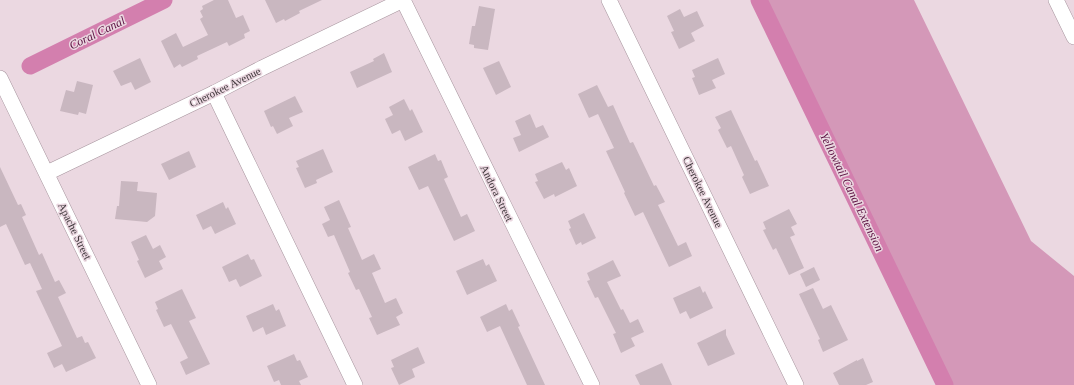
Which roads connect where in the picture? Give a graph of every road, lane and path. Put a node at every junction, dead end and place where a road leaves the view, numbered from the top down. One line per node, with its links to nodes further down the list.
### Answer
1 (403, 0): 6 (street, Cherokee Avenue); 10 (street, Andora Street)
2 (609, 0): 11 (street, Cherokee Avenue)
3 (1056, 0): 4 (street)
4 (1074, 37)
5 (0, 78): 7 (street, Apache Street)
6 (214, 93): 7 (street, Cherokee Avenue); 9 (street)
7 (46, 173): 8 (street, Apache Street)
8 (149, 385)
9 (355, 385)
10 (592, 385)
11 (796, 385)

